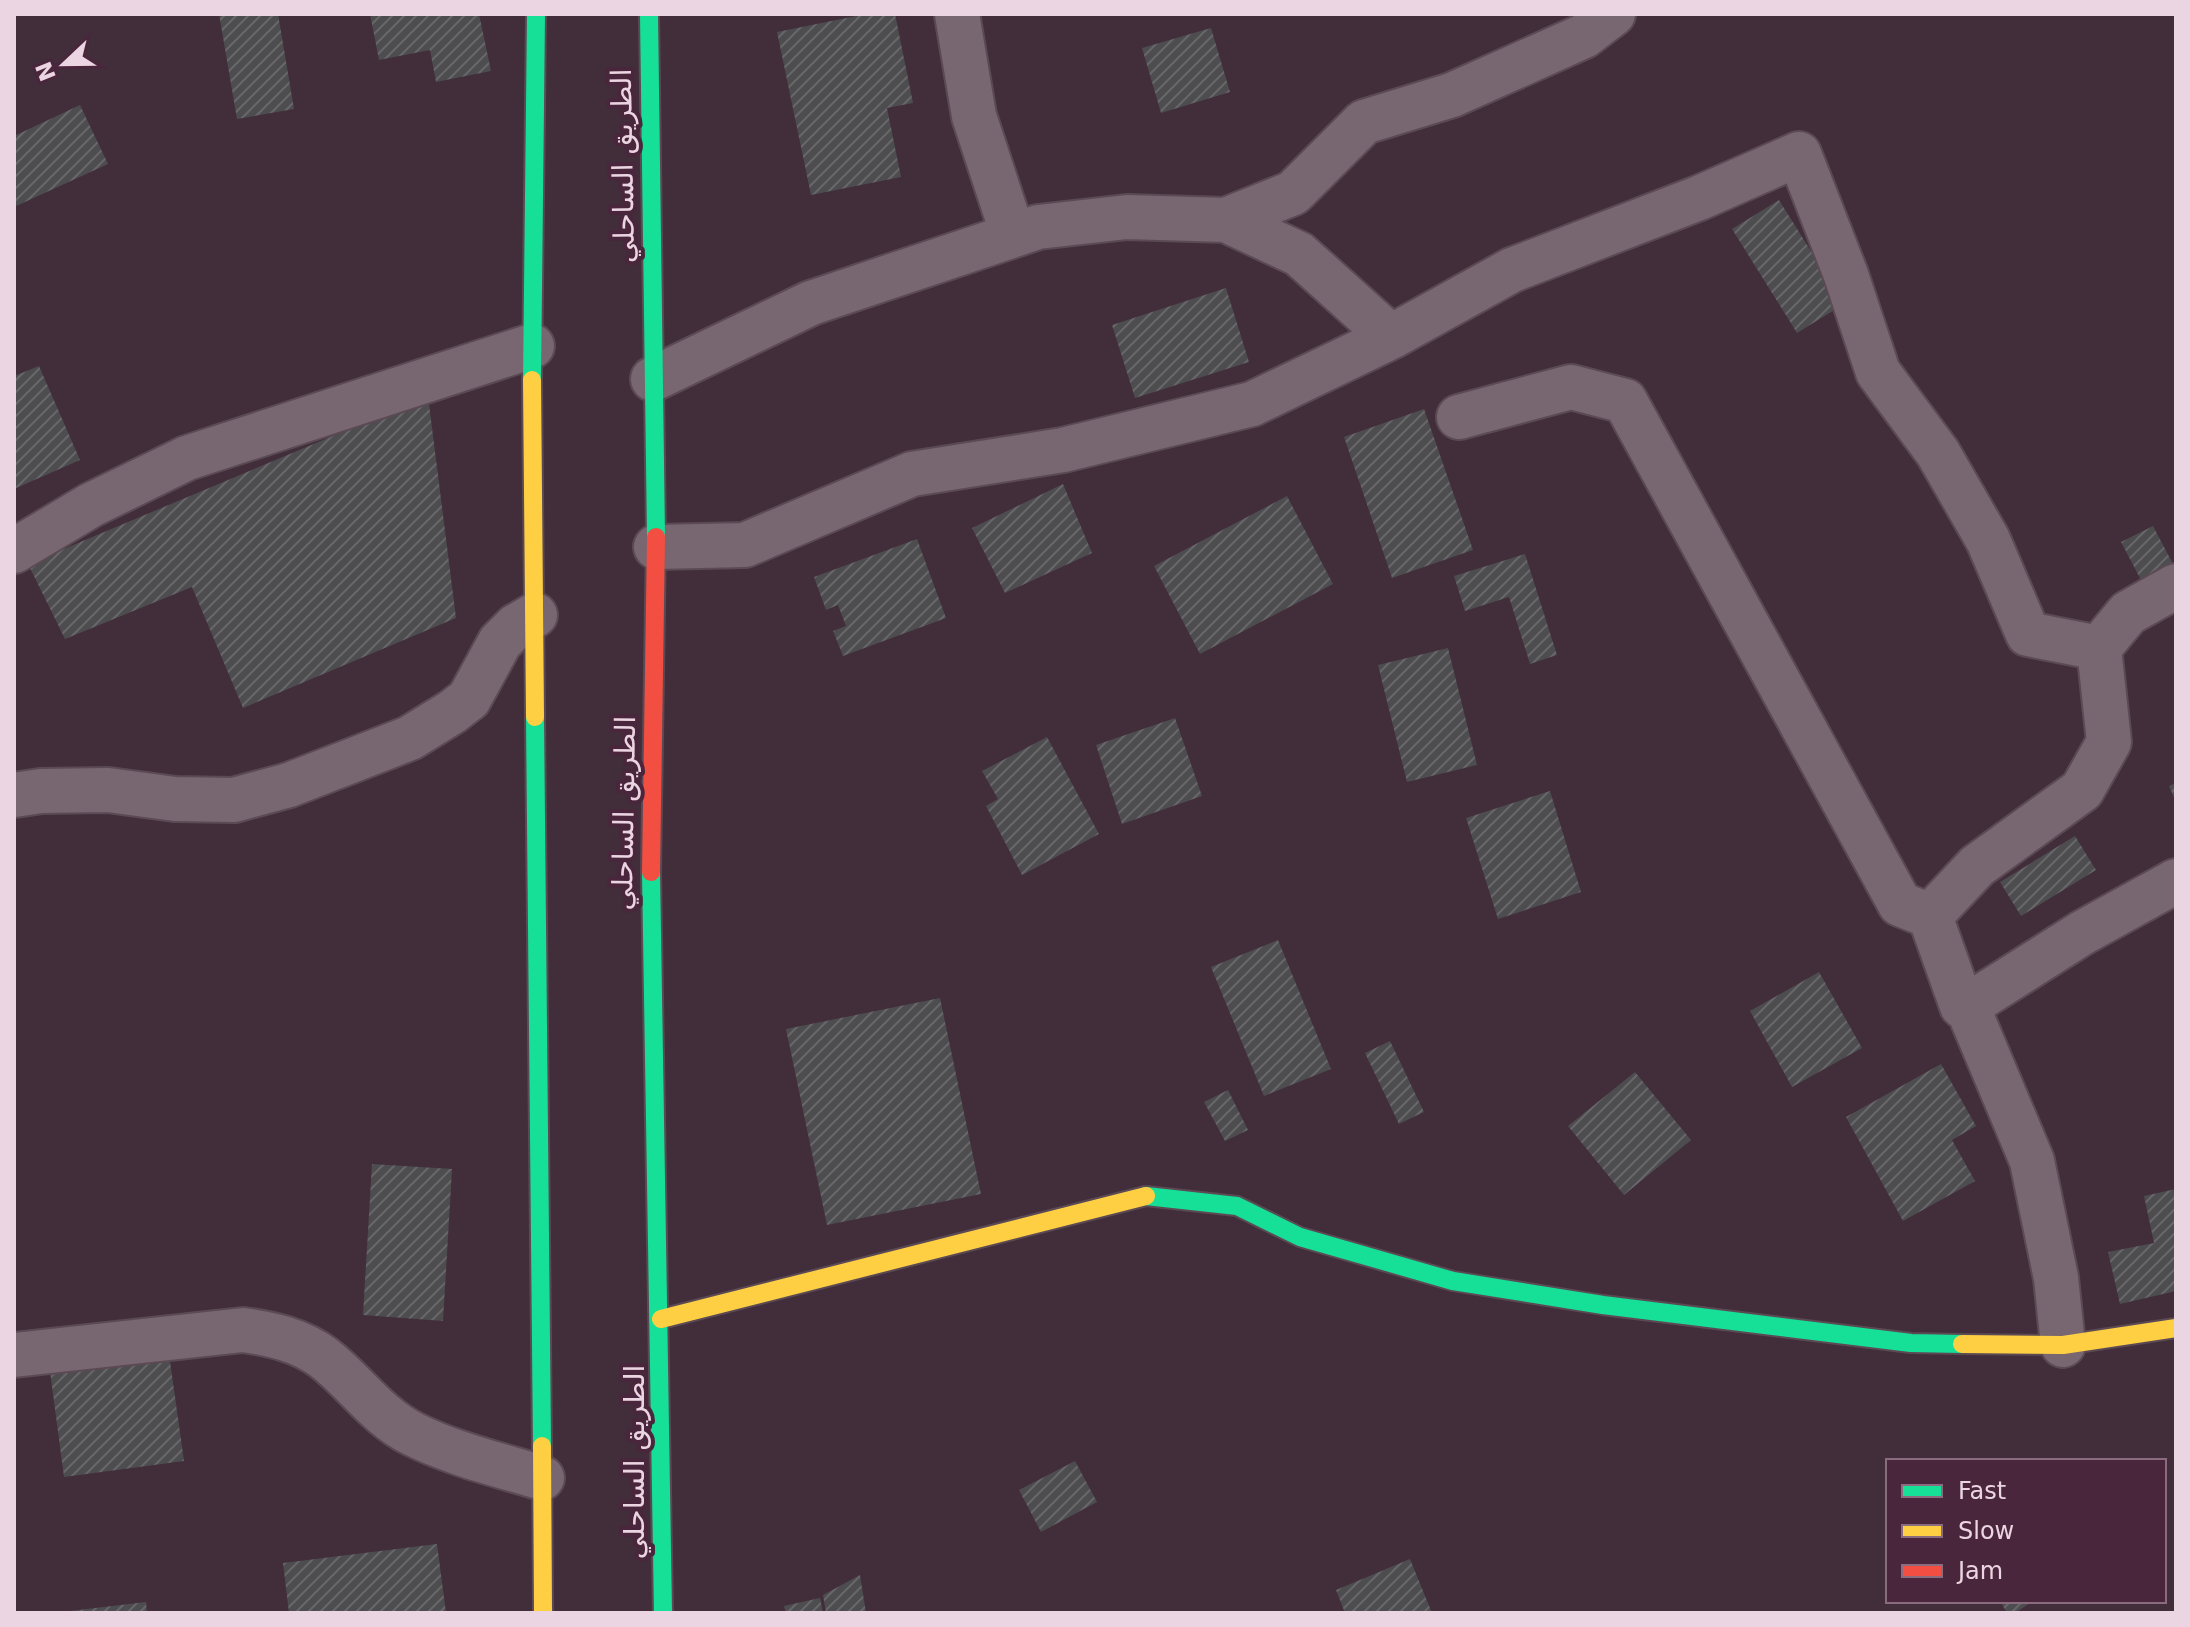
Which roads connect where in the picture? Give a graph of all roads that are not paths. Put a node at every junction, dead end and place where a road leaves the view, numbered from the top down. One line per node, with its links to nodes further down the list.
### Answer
1 (536, 14): 8 (main road)
2 (649, 14): 9 (main road, الطريق الساحلي)
3 (957, 14): 6 (street)
4 (1613, 14): 5 (street)
5 (1226, 220): 6 (street); 7 (street)
6 (1013, 235): 9 (street)
7 (1391, 337): 11 (street); 15 (street)
8 (532, 346): 12 (street); 14 (main road)
9 (653, 379): 11 (main road, الطريق الساحلي)
10 (1459, 417): 18 (street)
11 (656, 547): 20 (main road, الطريق الساحلي)
12 (14, 551)
13 (2176, 586): 15 (street)
14 (535, 615): 16 (street); 24 (main road)
15 (2099, 648): 18 (street)
16 (14, 795)
17 (2176, 881): 19 (street)
18 (1930, 916): 19 (street)
19 (1967, 1006): 22 (street)
20 (661, 1319): 22 (main road); 26 (main road, الطريق الساحلي)
21 (2176, 1328): 22 (main road)
22 (2063, 1345)
23 (14, 1355): 24 (street)
24 (542, 1478): 25 (main road)
25 (543, 1613)
26 (663, 1613)

